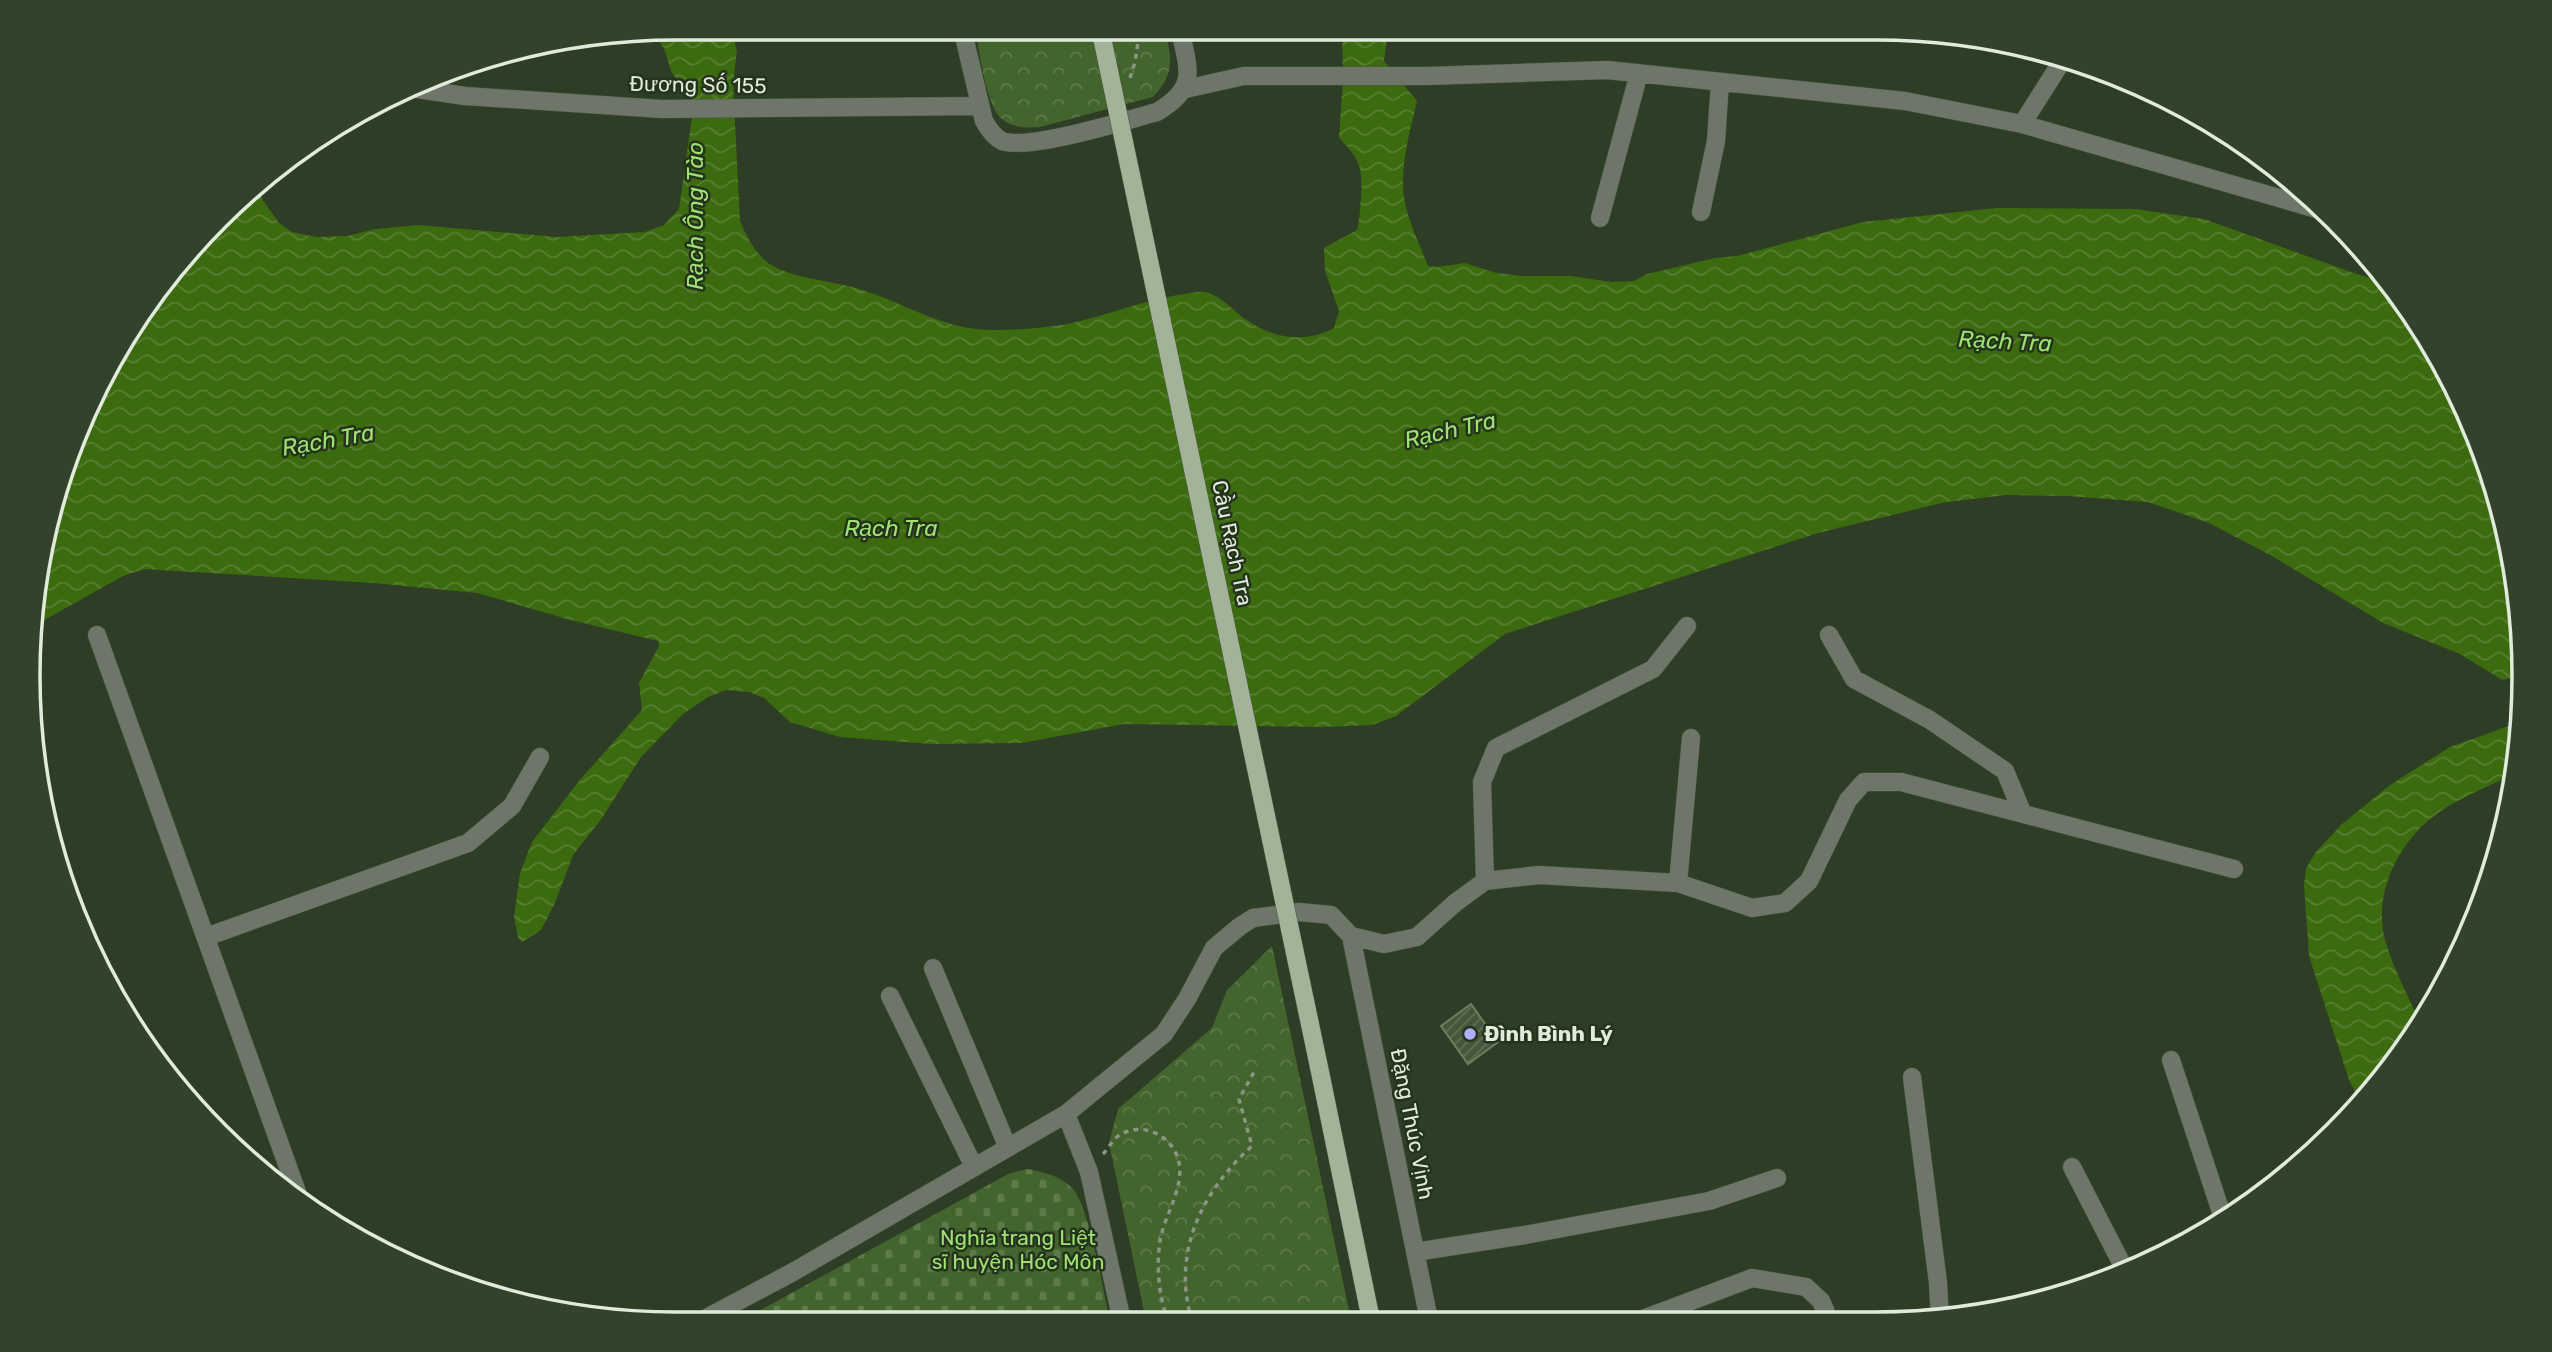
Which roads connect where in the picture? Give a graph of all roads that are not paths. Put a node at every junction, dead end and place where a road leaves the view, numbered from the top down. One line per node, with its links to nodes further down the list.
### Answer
1 (965, 40): 9 (street)
2 (1102, 40): 41 (main road, Cầu Rạch Tra, bridge)
3 (1182, 40): 7 (street)
4 (2058, 67): 10 (street)
5 (1639, 73): 6 (street); 7 (street); 13 (street)
6 (1720, 82): 10 (street); 12 (street)
7 (1185, 89): 9 (street)
8 (430, 90): 9 (street, Đương Số 155)
9 (980, 106)
10 (2022, 124): 11 (street)
11 (2303, 205)
12 (1701, 212)
13 (1600, 218)
14 (1687, 626): 21 (street)
15 (97, 635): 24 (street)
16 (1829, 635): 19 (street)
17 (1691, 738): 22 (street)
18 (540, 757): 24 (street)
19 (2022, 812): 20 (street); 22 (street)
20 (2234, 869)
21 (1485, 881): 22 (street); 23 (street)
22 (1678, 883)
23 (1351, 936): 29 (street); 36 (street, Đặng Thúc Vịnh)
24 (206, 937): 34 (street)
25 (933, 968): 30 (street)
26 (890, 996): 31 (street)
27 (2171, 1060): 35 (street)
28 (1912, 1077): 38 (street)
29 (1066, 1114): 30 (street); 40 (street)
30 (1008, 1147): 31 (street)
31 (974, 1167): 39 (street)
32 (2072, 1167): 37 (street)
33 (1777, 1178): 36 (street)
34 (295, 1185)
35 (2220, 1210)
36 (1415, 1252): 42 (street, Đặng Thúc Vịnh)
37 (2120, 1262)
38 (1939, 1308)
39 (718, 1312)
40 (1120, 1312)
41 (1369, 1312)
42 (1427, 1312)
43 (1664, 1312): 44 (street)
44 (1826, 1312)

